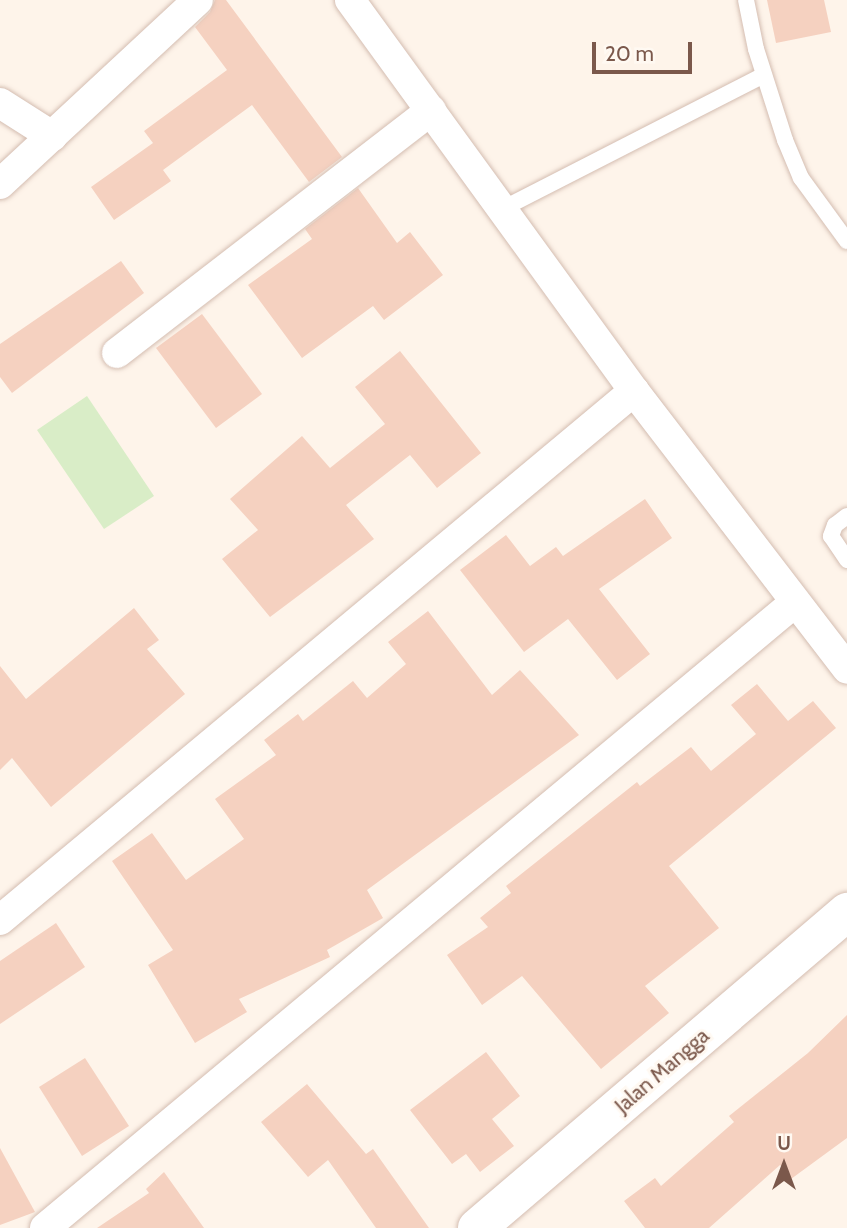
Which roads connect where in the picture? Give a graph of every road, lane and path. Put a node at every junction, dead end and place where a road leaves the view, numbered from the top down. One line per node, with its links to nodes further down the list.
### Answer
1 (198, 0): 7 (street)
2 (350, 0): 6 (street)
3 (746, 0): 4 (lane)
4 (764, 75): 9 (lane); 10 (lane)
5 (0, 103): 7 (street)
6 (431, 110): 9 (street); 11 (street)
7 (52, 136): 8 (street)
8 (0, 184)
9 (502, 208): 12 (street)
10 (847, 241)
11 (117, 353)
12 (634, 391): 15 (street); 18 (street)
13 (847, 516): 14 (lane)
14 (847, 560)
15 (794, 603): 16 (street); 19 (street)
16 (847, 669)
17 (847, 912): 20 (street, Jalan Mangga)
18 (0, 920)
19 (46, 1228)
20 (477, 1228)

